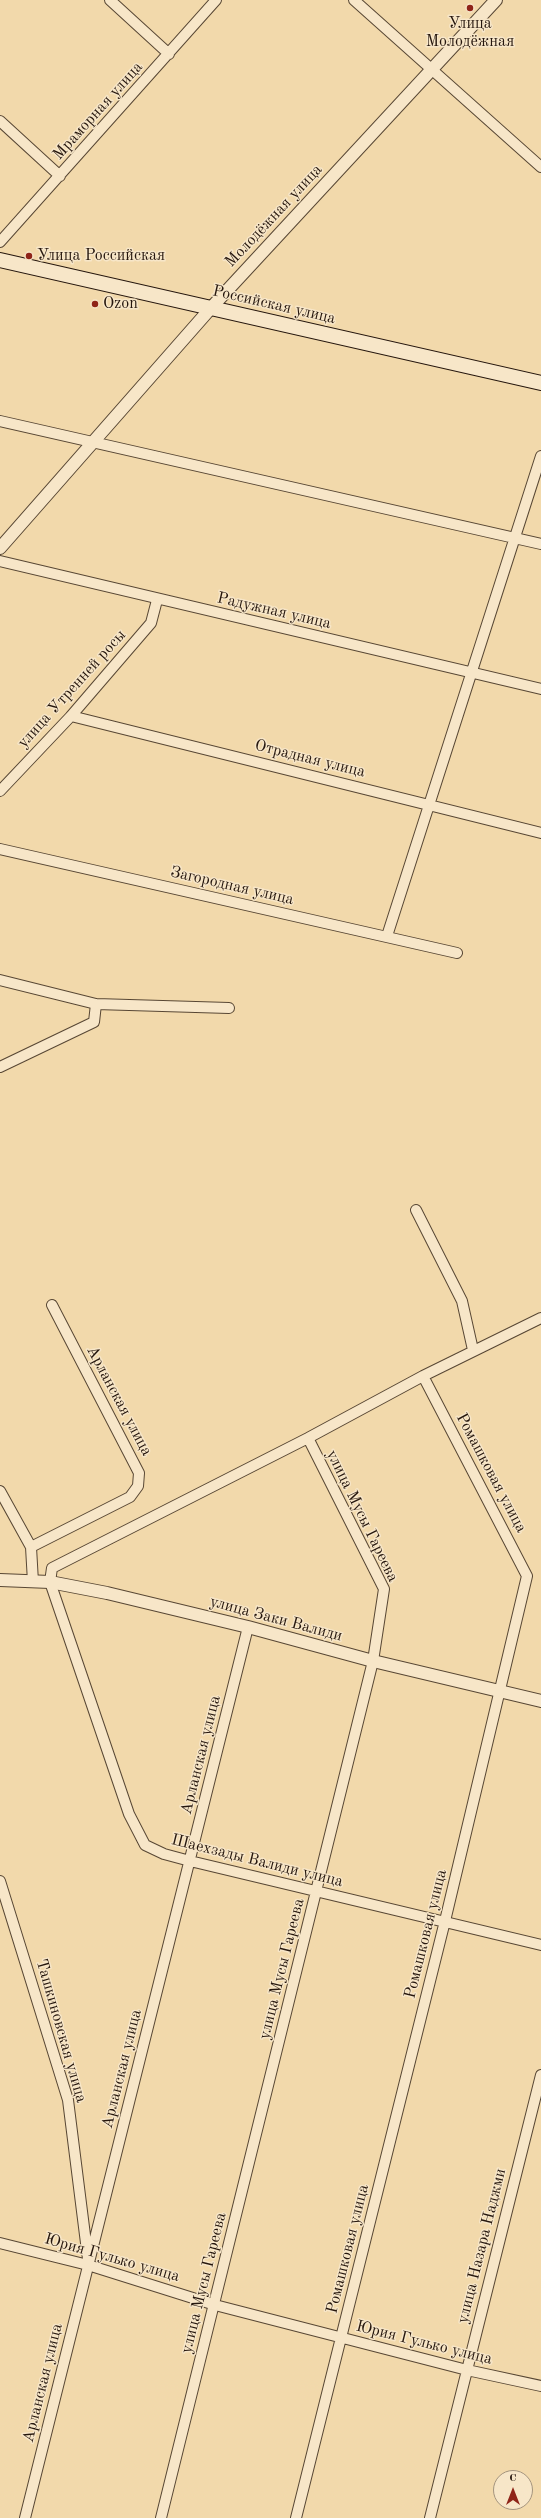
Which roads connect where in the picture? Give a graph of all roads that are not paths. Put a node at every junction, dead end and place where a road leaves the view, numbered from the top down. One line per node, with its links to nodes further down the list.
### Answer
1 (110, 0): 5 (street)
2 (216, 0): 5 (street, Мраморная улица)
3 (354, 0): 6 (street)
4 (496, 0): 6 (street, Молодёжная улица)
5 (169, 54): 9 (street, Мраморная улица)
6 (432, 70): 8 (street); 12 (street, Молодёжная улица)
7 (0, 121): 9 (street)
8 (541, 167)
9 (60, 176): 10 (street, Мраморная улица)
10 (0, 242)
11 (0, 260): 12 (main road, Российская улица)
12 (210, 308): 13 (main road, Российская улица); 15 (street, Молодёжная улица)
13 (541, 383)
14 (0, 421): 15 (street)
15 (92, 443): 17 (street); 19 (street, Молодёжная улица)
16 (541, 456): 17 (street)
17 (516, 538): 18 (street); 22 (street)
18 (541, 544)
19 (0, 548)
20 (0, 562): 21 (street, Радужная улица)
21 (158, 600): 22 (street, Радужная улица); 24 (street, улица Утренней росы)
22 (472, 673): 23 (street, Радужная улица); 26 (street)
23 (541, 689)
24 (71, 716): 25 (street, улица Утренней росы); 26 (street, Отрадная улица)
25 (0, 791)
26 (431, 804): 27 (street, Отрадная улица); 29 (street)
27 (541, 832)
28 (0, 849): 29 (street, Загородная улица)
29 (388, 936): 30 (street, Загородная улица)
30 (458, 953)
31 (0, 980): 32 (street)
32 (96, 1004): 33 (street); 34 (street)
33 (229, 1008)
34 (0, 1067)
35 (416, 1210): 38 (street)
36 (52, 1305): 42 (street, Арланская улица)
37 (541, 1318): 38 (street)
38 (473, 1350): 39 (street)
39 (423, 1376): 40 (street); 48 (street, Ромашковая улица)
40 (308, 1438): 45 (street); 47 (street, улица Мусы Гареева)
41 (0, 1490): 42 (street)
42 (31, 1547): 44 (street)
43 (0, 1580): 44 (street, улица Заки Валиди)
44 (33, 1582): 45 (street, улица Заки Валиди)
45 (50, 1582): 46 (street, улица Заки Валиди); 50 (street, Шаехзады Валиди улица)
46 (248, 1627): 47 (street, улица Заки Валиди); 50 (street, Арланская улица)
47 (373, 1661): 48 (street, улица Заки Валиди); 52 (street, улица Мусы Гареева)
48 (500, 1691): 49 (street, улица Заки Валиди); 53 (street, Ромашковая улица)
49 (541, 1701)
50 (190, 1861): 52 (street, Шаехзады Валиди улица); 57 (street, Арланская улица)
51 (0, 1881): 57 (street, Ташкиновская улица)
52 (317, 1891): 53 (street, Шаехзады Валиди улица); 58 (street, улица Мусы Гареева)
53 (445, 1921): 54 (street, Шаехзады Валиди улица); 59 (street, Ромашковая улица)
54 (541, 1945)
55 (541, 2075): 60 (street, улица Назара Наджми)
56 (0, 2243): 57 (street, Юрия Гулько улица)
57 (88, 2265): 58 (street, Юрия Гулько улица); 62 (street, Арланская улица)
58 (215, 2305): 59 (street, Юрия Гулько улица); 63 (street, улица Мусы Гареева)
59 (341, 2338): 60 (street, Юрия Гулько улица); 64 (street, Ромашковая улица)
60 (467, 2370): 61 (street, Юрия Гулько улица); 65 (street, улица Назара Наджми)
61 (541, 2386)
62 (25, 2518)
63 (161, 2518)
64 (296, 2518)
65 (430, 2518)

